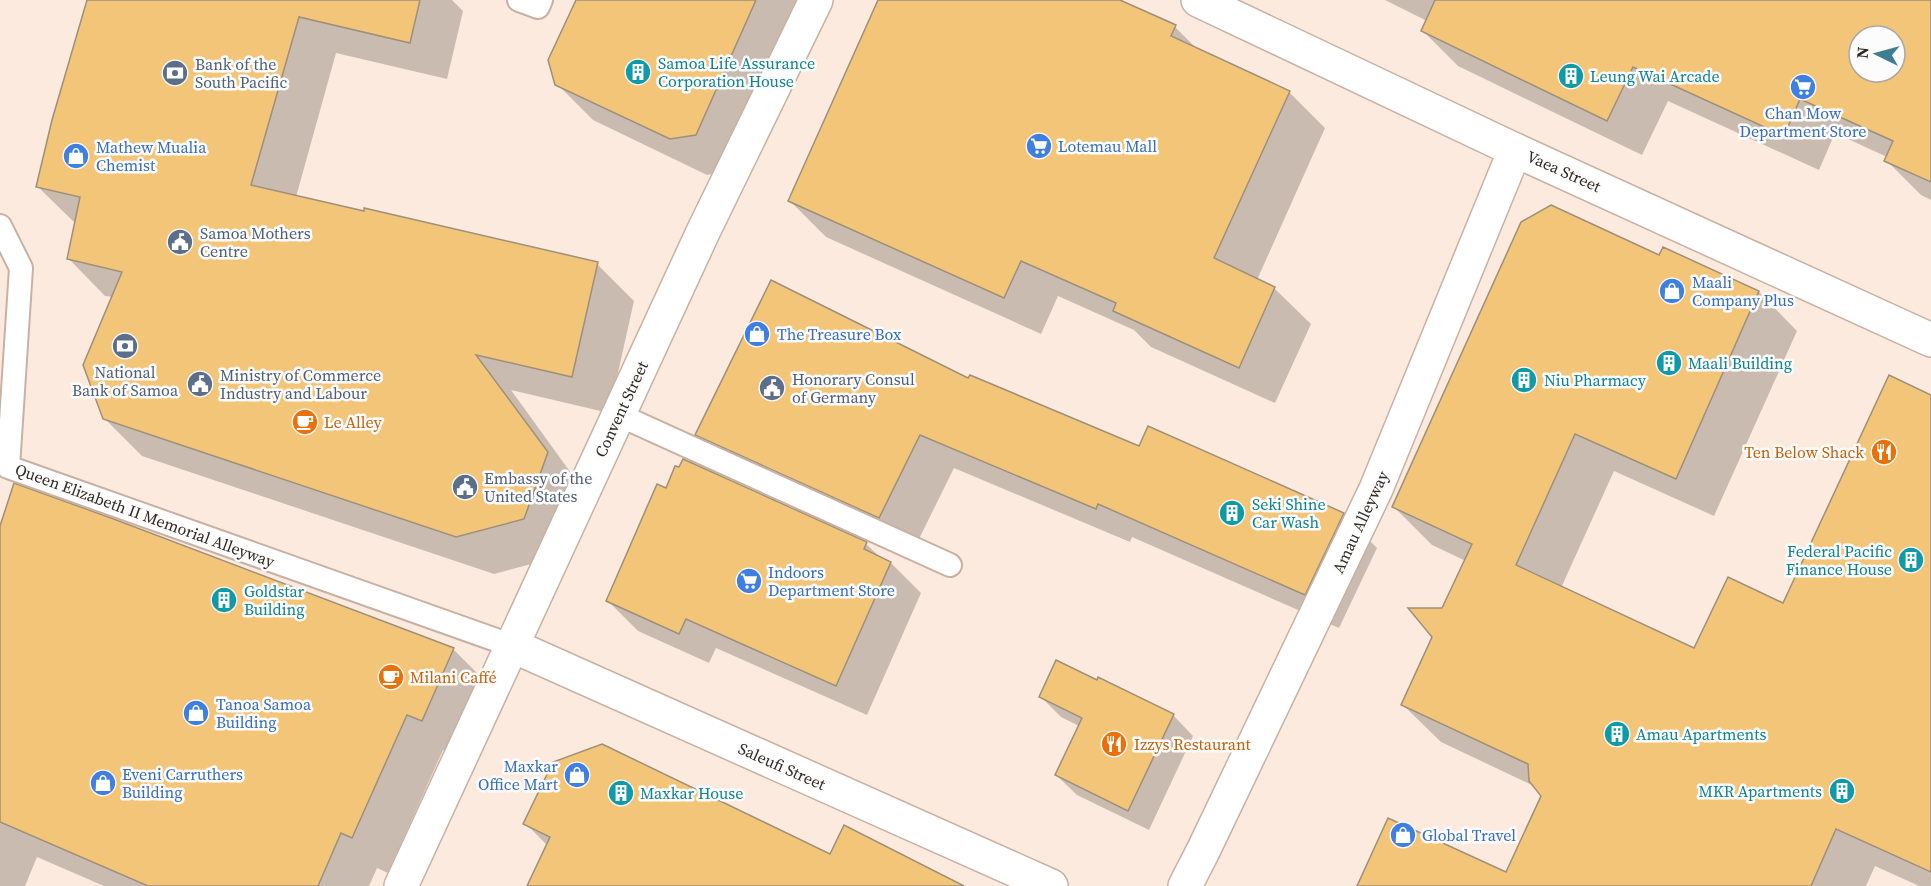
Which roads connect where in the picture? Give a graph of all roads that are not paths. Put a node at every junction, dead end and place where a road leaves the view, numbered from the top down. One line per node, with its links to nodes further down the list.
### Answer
1 (519, 0): 2 (lane)
2 (541, 0)
3 (816, 0): 8 (main road, Convent Street)
4 (1198, 0): 5 (main road, Vaea Street)
5 (1515, 150): 7 (main road, Vaea Street); 13 (main road, Amau Alleyway)
6 (0, 226): 10 (lane, Queen Elizabeth II Memorial Alleyway)
7 (1931, 340)
8 (619, 414): 9 (lane); 10 (main road, Convent Street)
9 (950, 565)
10 (513, 646): 11 (main road, Convent Street); 12 (main road, Saleufi Street)
11 (401, 886)
12 (1051, 886)
13 (1185, 886)

